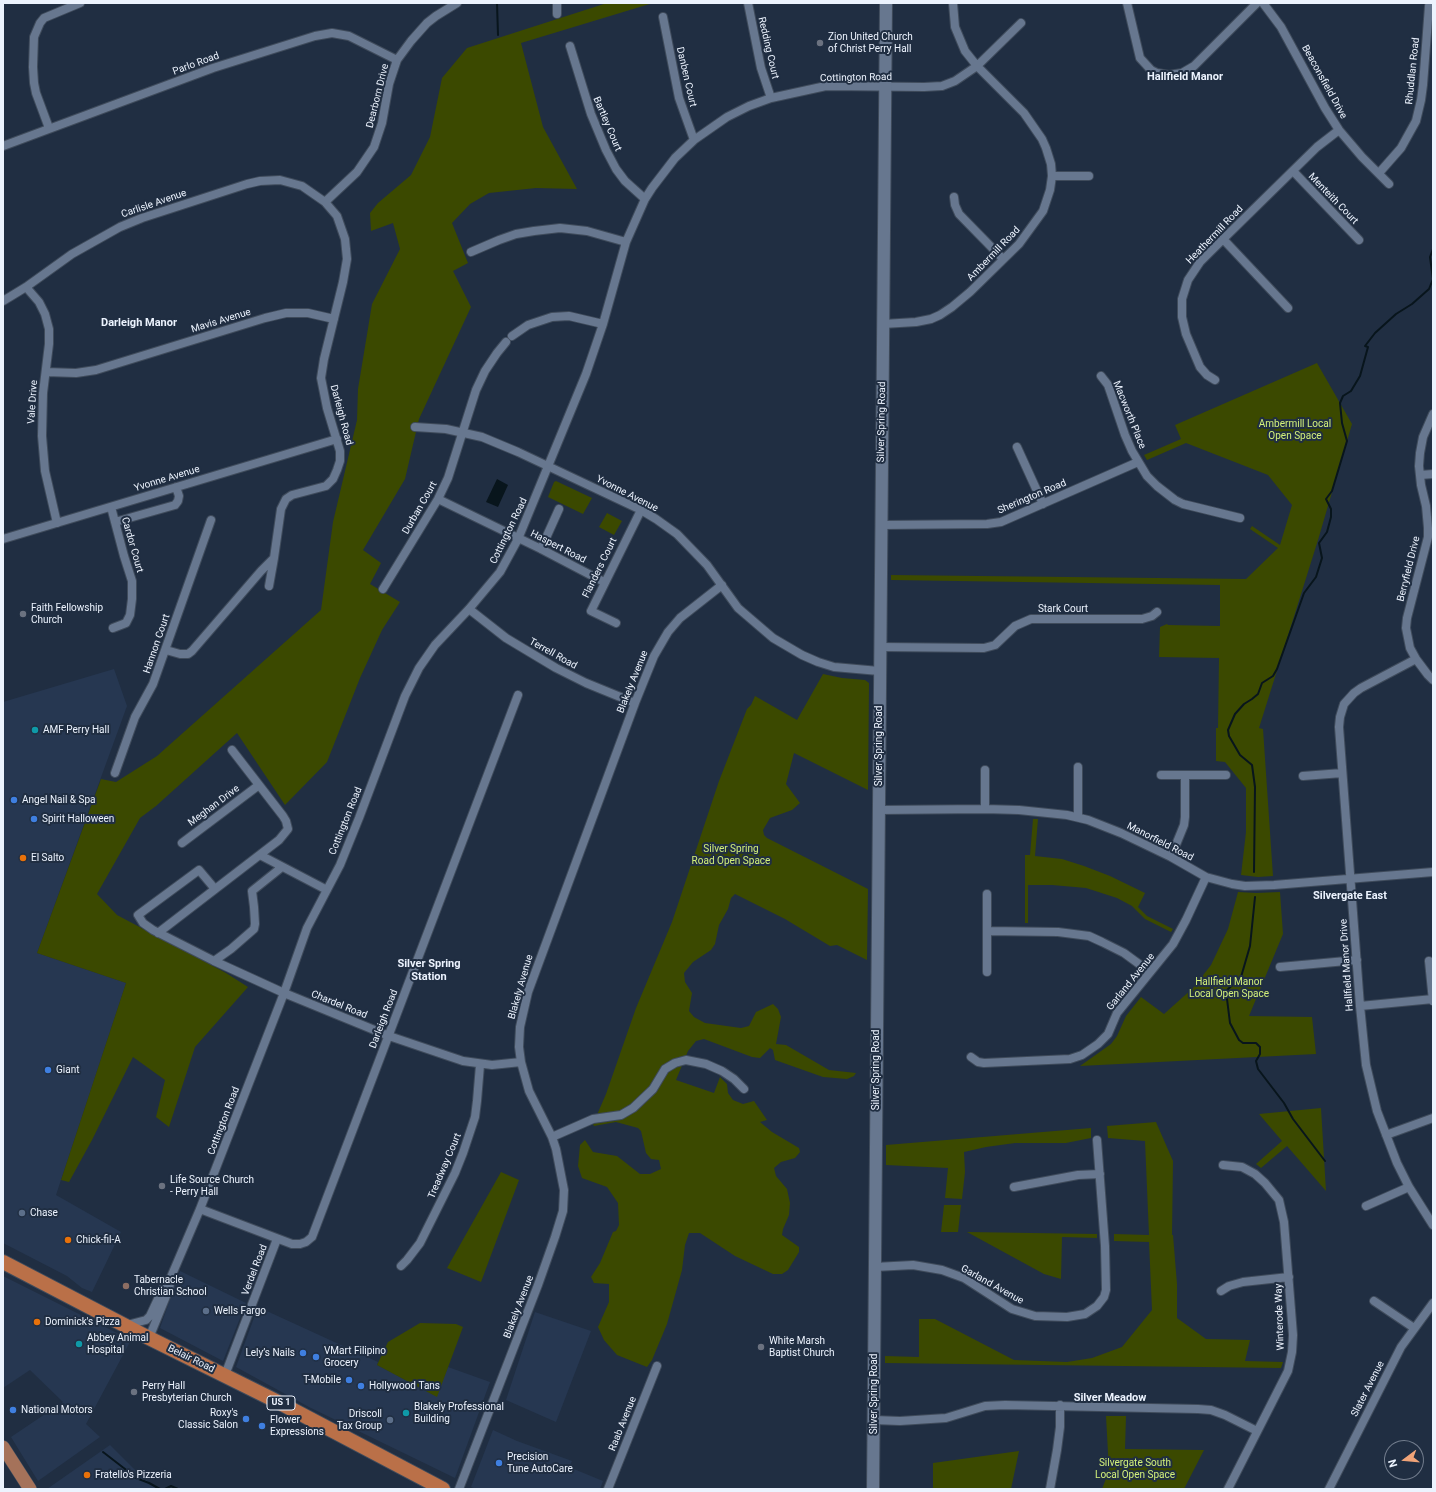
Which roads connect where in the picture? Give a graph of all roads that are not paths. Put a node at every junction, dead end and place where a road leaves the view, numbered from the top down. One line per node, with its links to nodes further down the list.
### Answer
1 (80, 3): 19 (street)
2 (457, 3): 15 (street, Dearborn Drive)
3 (557, 3): 11 (street)
4 (748, 3): 18 (street, Redding Court)
5 (886, 3): 17 (main road, Silver Spring Road)
6 (953, 3): 16 (street, Ambermill Road)
7 (1127, 3): 8 (street)
8 (1257, 3)
9 (1263, 3): 20 (street, Beaconsfield Drive)
10 (1429, 6): 24 (street, Rhuddlan Road)
11 (557, 14)
12 (663, 17): 21 (street, Danben Court)
13 (1021, 23): 16 (street, Cottington Road)
14 (570, 46): 29 (street, Bartley Court)
15 (397, 60): 19 (street, Parlo Road); 30 (street, Dearborn Drive)
16 (977, 66): 17 (street, Cottington Road); 25 (street, Ambermill Road)
17 (886, 86): 18 (street, Cottington Road); 41 (main road, Silver Spring Road)
18 (771, 98): 21 (street, Cottington Road)
19 (49, 128): 22 (street, Parlo Road)
20 (1339, 130): 23 (street, Heathermill Road); 24 (street, Beaconsfield Drive)
21 (694, 140): 29 (street, Cottington Road)
22 (3, 146)
23 (1293, 171): 31 (street, Heathermill Road); 32 (street, Menteith Court)
24 (1378, 173): 27 (street, Beaconsfield Drive)
25 (1052, 176): 26 (street); 35 (street, Ambermill Road)
26 (1089, 176)
27 (1389, 184)
28 (954, 197): 35 (street)
29 (645, 198): 33 (street, Cottington Road)
30 (326, 202): 36 (street, Carlisle Avenue); 39 (street, Darleigh Road)
31 (1223, 239): 38 (street); 46 (street, Heathermill Road)
32 (1359, 240)
33 (626, 242): 34 (street); 40 (street, Cottington Road)
34 (471, 252)
35 (1004, 259): 41 (street, Ambermill Road)
36 (26, 287): 37 (street, Carlisle Avenue); 44 (street, Vale Drive)
37 (3, 301)
38 (1288, 308)
39 (334, 319): 44 (street, Mavis Avenue); 50 (street, Darleigh Road)
40 (603, 324): 42 (street); 53 (street, Cottington Road)
41 (883, 324): 66 (main road, Silver Spring Road)
42 (512, 336)
43 (506, 342): 49 (street, Durban Court)
44 (46, 372): 65 (street, Vale Drive)
45 (1101, 376): 52 (street, Macworth Place)
46 (1215, 380)
47 (1433, 414): 55 (street, Berryfield Drive)
48 (415, 427): 49 (street, Yvonne Avenue)
49 (463, 432): 53 (street, Yvonne Avenue); 57 (street, Durban Court)
50 (337, 439): 56 (street, Yvonne Avenue); 70 (street, Darleigh Road)
51 (1017, 447): 58 (street)
52 (1138, 462): 58 (street, Sherington Road); 62 (street, Macworth Place)
53 (549, 467): 61 (street, Yvonne Avenue); 68 (street, Cottington Road)
54 (1433, 474): 55 (street)
55 (1420, 476): 81 (street, Berryfield Drive)
56 (176, 487): 59 (street, Yvonne Avenue); 64 (street)
57 (438, 499): 68 (street, Haspert Road); 74 (street, Durban Court)
58 (1043, 504): 66 (street, Sherington Road)
59 (111, 507): 64 (street, Cardor Court); 65 (street, Yvonne Avenue)
60 (559, 509): 69 (street)
61 (641, 510): 71 (street, Flanders Court); 72 (street, Yvonne Avenue)
62 (1240, 518)
63 (211, 520): 80 (street, Hannon Court)
64 (115, 522): 78 (street, Cardor Court)
65 (57, 523): 67 (street, Yvonne Avenue)
66 (881, 525): 79 (main road, Silver Spring Road)
67 (3, 538)
68 (518, 539): 69 (street, Haspert Road); 75 (street, Cottington Road)
69 (541, 549): 71 (street, Haspert Road)
70 (274, 558): 73 (street, Darleigh Road); 80 (street)
71 (604, 582): 77 (street, Flanders Court)
72 (722, 585): 82 (street, Yvonne Avenue); 85 (street, Blakely Avenue)
73 (269, 586)
74 (382, 589)
75 (469, 609): 85 (street, Terrell Road); 107 (street, Cottington Road)
76 (1157, 612): 79 (street, Stark Court)
77 (616, 623)
78 (113, 628)
79 (880, 647): 82 (main road, Silver Spring Road)
80 (166, 650): 90 (street, Hannon Court)
81 (1416, 658): 83 (street, Berryfield Drive); 89 (street, Hallfield Manor Drive)
82 (880, 671): 97 (main road, Silver Spring Road)
83 (1433, 680)
84 (518, 694): 120 (street, Darleigh Road)
85 (635, 703): 122 (street, Blakely Avenue)
86 (232, 750): 95 (street)
87 (1078, 767): 98 (street)
88 (985, 770): 96 (street)
89 (1342, 772): 94 (street); 105 (street, Hallfield Manor Drive)
90 (115, 773)
91 (1161, 775): 92 (street)
92 (1185, 776): 93 (street); 101 (street)
93 (1226, 776)
94 (1303, 776)
95 (259, 785): 99 (street, Meghan Drive); 100 (street)
96 (985, 809): 97 (street, Manorfield Road); 98 (street, Manorfield Road)
97 (878, 810): 139 (main road, Silver Spring Road)
98 (1078, 817): 101 (street, Manorfield Road)
99 (182, 842)
100 (260, 855): 102 (street); 106 (street)
101 (1171, 857): 104 (street, Manorfield Road)
102 (282, 867): 107 (street); 112 (street)
103 (1433, 872): 105 (street, Manorfield Road)
104 (1206, 877): 105 (street, Manorfield Road); 116 (street, Garland Avenue)
105 (1351, 879): 111 (street, Hallfield Manor Drive)
106 (215, 889): 110 (street); 110 (street, Chardel Road)
107 (327, 890): 117 (street, Cottington Road)
108 (987, 894): 109 (street)
109 (987, 931): 115 (street); 116 (street)
110 (158, 933): 112 (street, Chardel Road)
111 (1357, 960): 114 (street); 119 (street, Hallfield Manor Drive)
112 (214, 961): 117 (street, Chardel Road)
113 (1430, 961): 118 (street)
114 (1280, 967)
115 (987, 972)
116 (1150, 972): 121 (street, Garland Avenue)
117 (284, 993): 120 (street, Chardel Road); 134 (street, Cottington Road)
118 (1433, 1000): 119 (street)
119 (1360, 1006): 126 (street, Hallfield Manor Drive)
120 (389, 1036): 123 (street, Chardel Road); 136 (street, Darleigh Road)
121 (971, 1057)
122 (521, 1062): 123 (street, Chardel Road); 127 (street, Blakely Avenue)
123 (480, 1065): 138 (street, Treadway Court)
124 (744, 1089): 127 (street)
125 (1433, 1118): 126 (street)
126 (1386, 1135): 132 (street, Hallfield Manor Drive)
127 (552, 1137): 156 (street, Blakely Avenue)
128 (1097, 1140): 130 (street, Garland Avenue)
129 (1223, 1165): 141 (street, Winterode Way)
130 (1100, 1174): 131 (street); 139 (street, Garland Avenue)
131 (1014, 1187)
132 (1409, 1187): 133 (street); 135 (street, Hallfield Manor Drive)
133 (1366, 1206)
134 (200, 1209): 136 (street, Darleigh Road); 140 (street, Cottington Road)
135 (1433, 1225)
136 (277, 1239): 149 (street, Verdel Road)
137 (3, 1262): 145 (highway, Belair Road / US 1)
138 (401, 1266)
139 (875, 1267): 151 (main road, Silver Spring Road)
140 (171, 1277): 145 (street, Cottington Road); 147 (street, Cottington Road)
141 (1289, 1277): 142 (street); 152 (street, Winterode Way)
142 (1221, 1291)
143 (1374, 1301): 146 (street)
144 (1433, 1303): 146 (street, Slater Avenue)
145 (125, 1326): 147 (highway, Belair Road / US 1)
146 (1414, 1328): 161 (street, Slater Avenue)
147 (148, 1338): 149 (highway, Belair Road / US 1)
148 (657, 1366): 157 (street, Raab Avenue)
149 (225, 1375): 155 (highway, Belair Road / US 1)
150 (1060, 1405): 151 (street); 152 (street); 159 (street)
151 (874, 1420): 158 (main road, Silver Spring Road)
152 (1257, 1431): 160 (street, Winterode Way)
153 (3, 1447): 154 (main road)
154 (30, 1489)
155 (443, 1489)
156 (459, 1489)
157 (608, 1489)
158 (873, 1489)
159 (1050, 1489)
160 (1228, 1489)
161 (1329, 1489)

